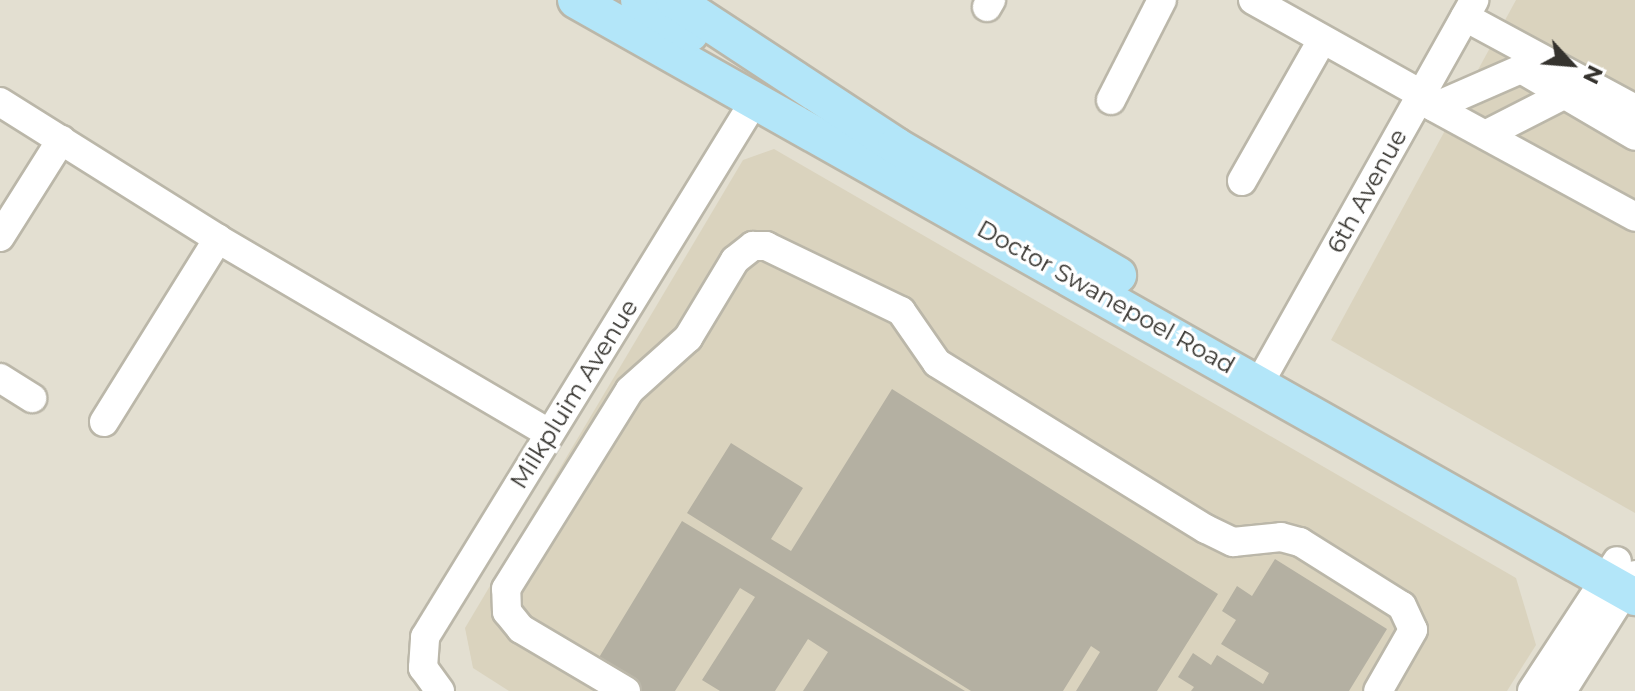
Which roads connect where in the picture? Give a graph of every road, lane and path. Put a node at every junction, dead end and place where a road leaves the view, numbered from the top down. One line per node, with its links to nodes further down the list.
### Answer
1 (576, 0): 9 (main road, Doctor Swanepoel Road)
2 (639, 0): 9 (main road)
3 (674, 0): 21 (main road, Doctor Swanepoel Road)
4 (1162, 0): 10 (street)
5 (1253, 0): 7 (street)
6 (1470, 8): 11 (street, 6th Avenue); 13 (street)
7 (1322, 40): 11 (street); 17 (street)
8 (1565, 94): 11 (street); 14 (street); 15 (street)
9 (755, 100): 21 (main road, Doctor Swanepoel Road); 25 (street, Milkpluim Avenue)
10 (1111, 100)
11 (1425, 100): 14 (street); 21 (street, 6th Avenue)
12 (0, 102): 16 (street)
13 (1635, 109)
14 (1487, 134): 18 (street)
15 (1635, 136)
16 (61, 140): 19 (street); 20 (street)
17 (1242, 181)
18 (1635, 217)
19 (0, 237)
20 (218, 239): 24 (street); 25 (street)
21 (1266, 372): 26 (main road, Doctor Swanepoel Road)
22 (0, 378): 23 (street)
23 (32, 398)
24 (104, 422)
25 (549, 433): 27 (street, Milkpluim Avenue)
26 (1625, 579): 30 (street); 31 (street)
27 (440, 691)
28 (626, 691): 29 (street)
29 (1378, 691)
30 (1532, 691)
31 (1562, 691)

